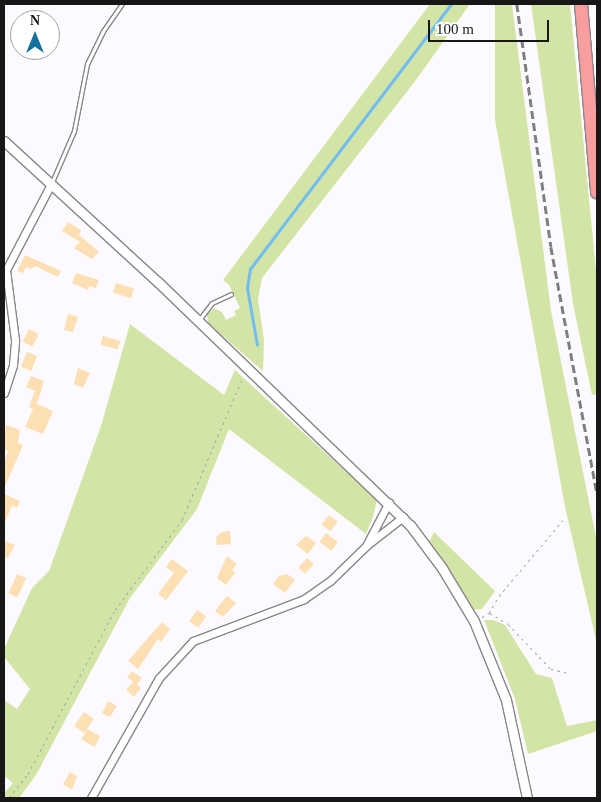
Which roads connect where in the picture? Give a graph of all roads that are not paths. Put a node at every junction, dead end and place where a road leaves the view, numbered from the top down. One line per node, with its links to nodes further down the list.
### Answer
1 (122, 4): 4 (lane)
2 (581, 4): 5 (highway)
3 (4, 141): 4 (street)
4 (51, 184): 7 (street); 8 (street)
5 (597, 192)
6 (231, 294): 7 (lane)
7 (199, 321): 9 (street)
8 (4, 393)
9 (389, 502): 10 (street); 11 (street)
10 (403, 516): 11 (street); 13 (street)
11 (367, 545): 12 (street)
12 (91, 798)
13 (527, 798)

